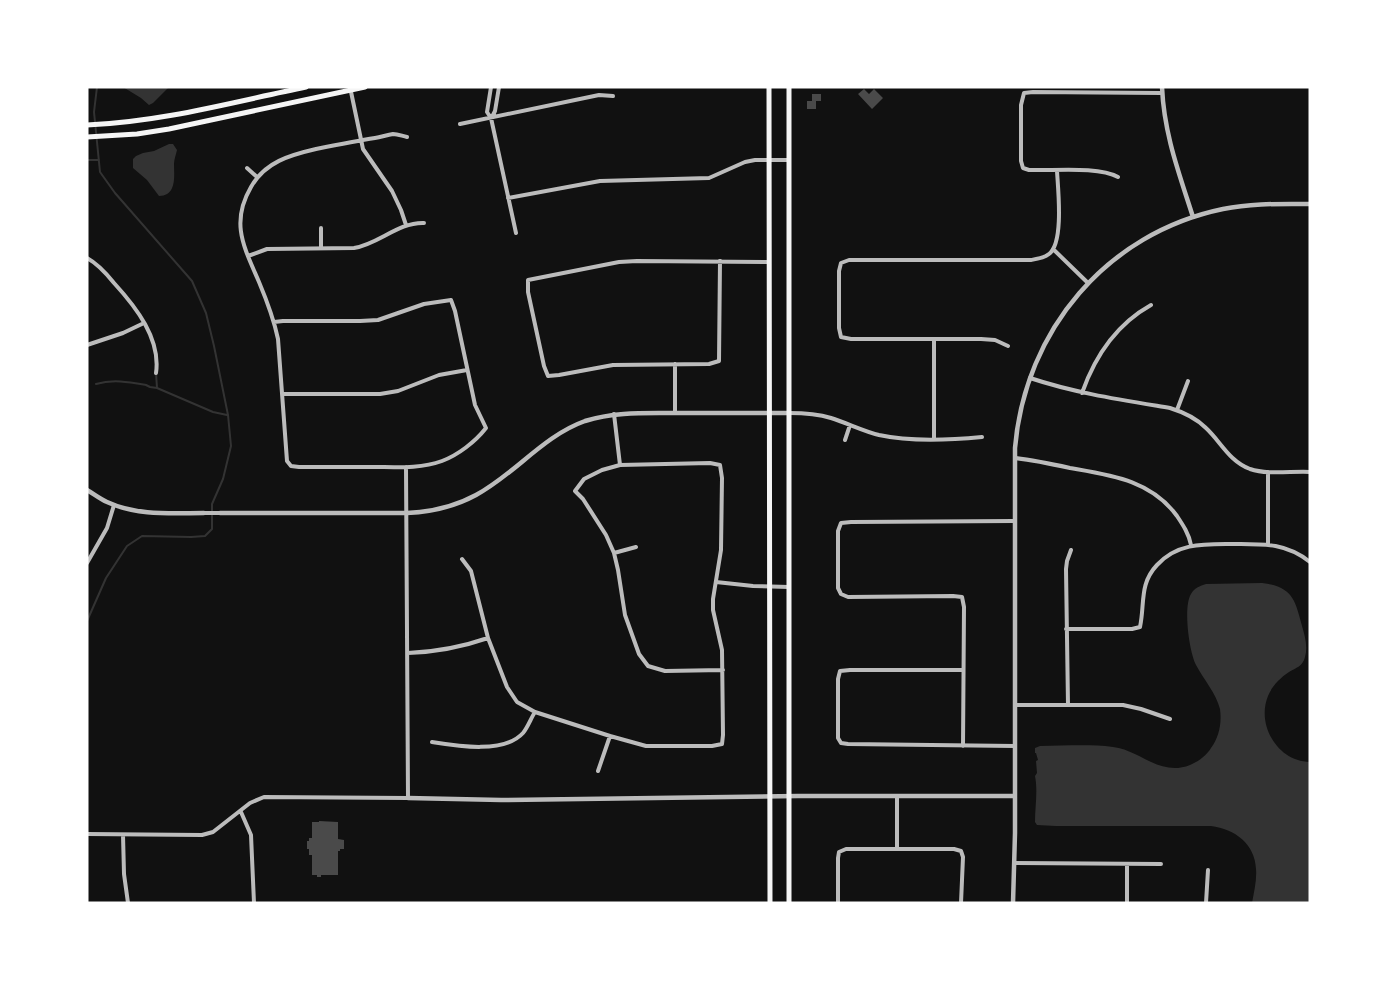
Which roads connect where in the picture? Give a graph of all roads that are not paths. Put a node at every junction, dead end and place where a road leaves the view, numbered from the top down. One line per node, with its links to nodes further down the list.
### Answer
1 (306, 87): 13 (main road)
2 (365, 87): 6 (main road)
3 (499, 87): 9 (street)
4 (769, 87): 17 (main road)
5 (789, 87): 18 (main road)
6 (350, 88): 14 (main road); 16 (street)
7 (490, 89): 9 (street); 11 (street)
8 (1162, 90): 20 (street); 25 (street)
9 (497, 93): 11 (street)
10 (613, 96): 11 (street)
11 (491, 118): 12 (street); 23 (street)
12 (460, 124)
13 (88, 125)
14 (89, 137)
15 (407, 137): 16 (street)
16 (361, 140): 21 (street); 27 (street)
17 (770, 160): 18 (street); 23 (street); 36 (main road)
18 (789, 160): 55 (main road)
19 (247, 168): 21 (street)
20 (1057, 171): 22 (street); 31 (street)
21 (257, 177): 32 (street)
22 (1118, 177)
23 (508, 198): 29 (street)
24 (1310, 204): 25 (street)
25 (1193, 217): 38 (street)
26 (424, 223): 27 (street)
27 (406, 225): 30 (street)
28 (321, 228): 30 (street)
29 (516, 233)
30 (321, 248): 32 (street)
31 (1053, 249): 38 (street); 42 (street)
32 (248, 256): 40 (street)
33 (87, 258): 34 (street)
34 (92, 261): 37 (street); 41 (street)
35 (720, 261): 36 (street); 45 (street); 45 (street)
36 (769, 262): 54 (main road)
37 (87, 264)
38 (1088, 283): 48 (street)
39 (1151, 305): 51 (street)
40 (274, 322): 46 (street); 50 (street)
41 (144, 323): 43 (street); 47 (street)
42 (934, 339): 44 (street); 59 (street)
43 (87, 345)
44 (1008, 346)
45 (675, 364): 53 (street)
46 (467, 370): 50 (street); 63 (street)
47 (156, 373)
48 (1030, 378): 51 (street); 61 (street)
49 (1188, 381): 52 (street)
50 (283, 393): 63 (street)
51 (1082, 393): 52 (street)
52 (1178, 410): 64 (street)
53 (675, 413): 54 (street); 56 (street)
54 (769, 413): 55 (street); 81 (main road)
55 (789, 413): 57 (street); 82 (main road)
56 (614, 414): 62 (street); 70 (street)
57 (850, 425): 59 (street); 60 (street)
58 (982, 437): 59 (street)
59 (934, 439)
60 (845, 440)
61 (1015, 458): 71 (street); 73 (street)
62 (620, 465): 76 (street); 80 (street)
63 (406, 467): 70 (street)
64 (1268, 472): 65 (street); 72 (street)
65 (1310, 472)
66 (87, 490): 67 (street)
67 (114, 505): 68 (street); 79 (street)
68 (204, 513): 69 (street)
69 (220, 513): 70 (street)
70 (406, 513): 85 (street)
71 (1014, 521): 87 (street); 88 (street)
72 (1268, 544): 73 (street); 78 (street)
73 (1191, 545): 83 (street)
74 (636, 547): 76 (street)
75 (1071, 550): 83 (street)
76 (614, 553): 86 (street)
77 (462, 559): 84 (street)
78 (1310, 562)
79 (87, 563)
80 (716, 582): 81 (street); 86 (street)
81 (770, 586): 82 (street); 100 (main road)
82 (789, 587): 97 (main road)
83 (1066, 629): 89 (street)
84 (488, 638): 85 (street); 90 (street)
85 (408, 652): 101 (street)
86 (723, 670): 92 (street)
87 (963, 670): 94 (street); 94 (street)
88 (1015, 705): 89 (street); 95 (street)
89 (1068, 705): 91 (street)
90 (535, 712): 92 (street); 93 (street)
91 (1170, 719)
92 (610, 736): 96 (street)
93 (432, 742)
94 (963, 746): 95 (street)
95 (1015, 746): 99 (street)
96 (598, 771)
97 (789, 796): 98 (street); 100 (street); 113 (main road)
98 (897, 796): 99 (street); 105 (street)
99 (1015, 796): 106 (street)
100 (770, 797): 101 (street); 112 (main road)
101 (408, 798): 102 (street)
102 (241, 812): 104 (street); 111 (street)
103 (87, 834): 104 (street)
104 (123, 835): 110 (street)
105 (897, 849): 114 (street); 115 (street)
106 (1014, 863): 107 (street); 116 (street)
107 (1127, 864): 108 (street); 117 (street)
108 (1161, 864)
109 (1208, 870): 118 (street)
110 (128, 903)
111 (254, 903)
112 (770, 903)
113 (789, 903)
114 (838, 903)
115 (962, 903)
116 (1013, 903)
117 (1127, 903)
118 (1206, 903)

